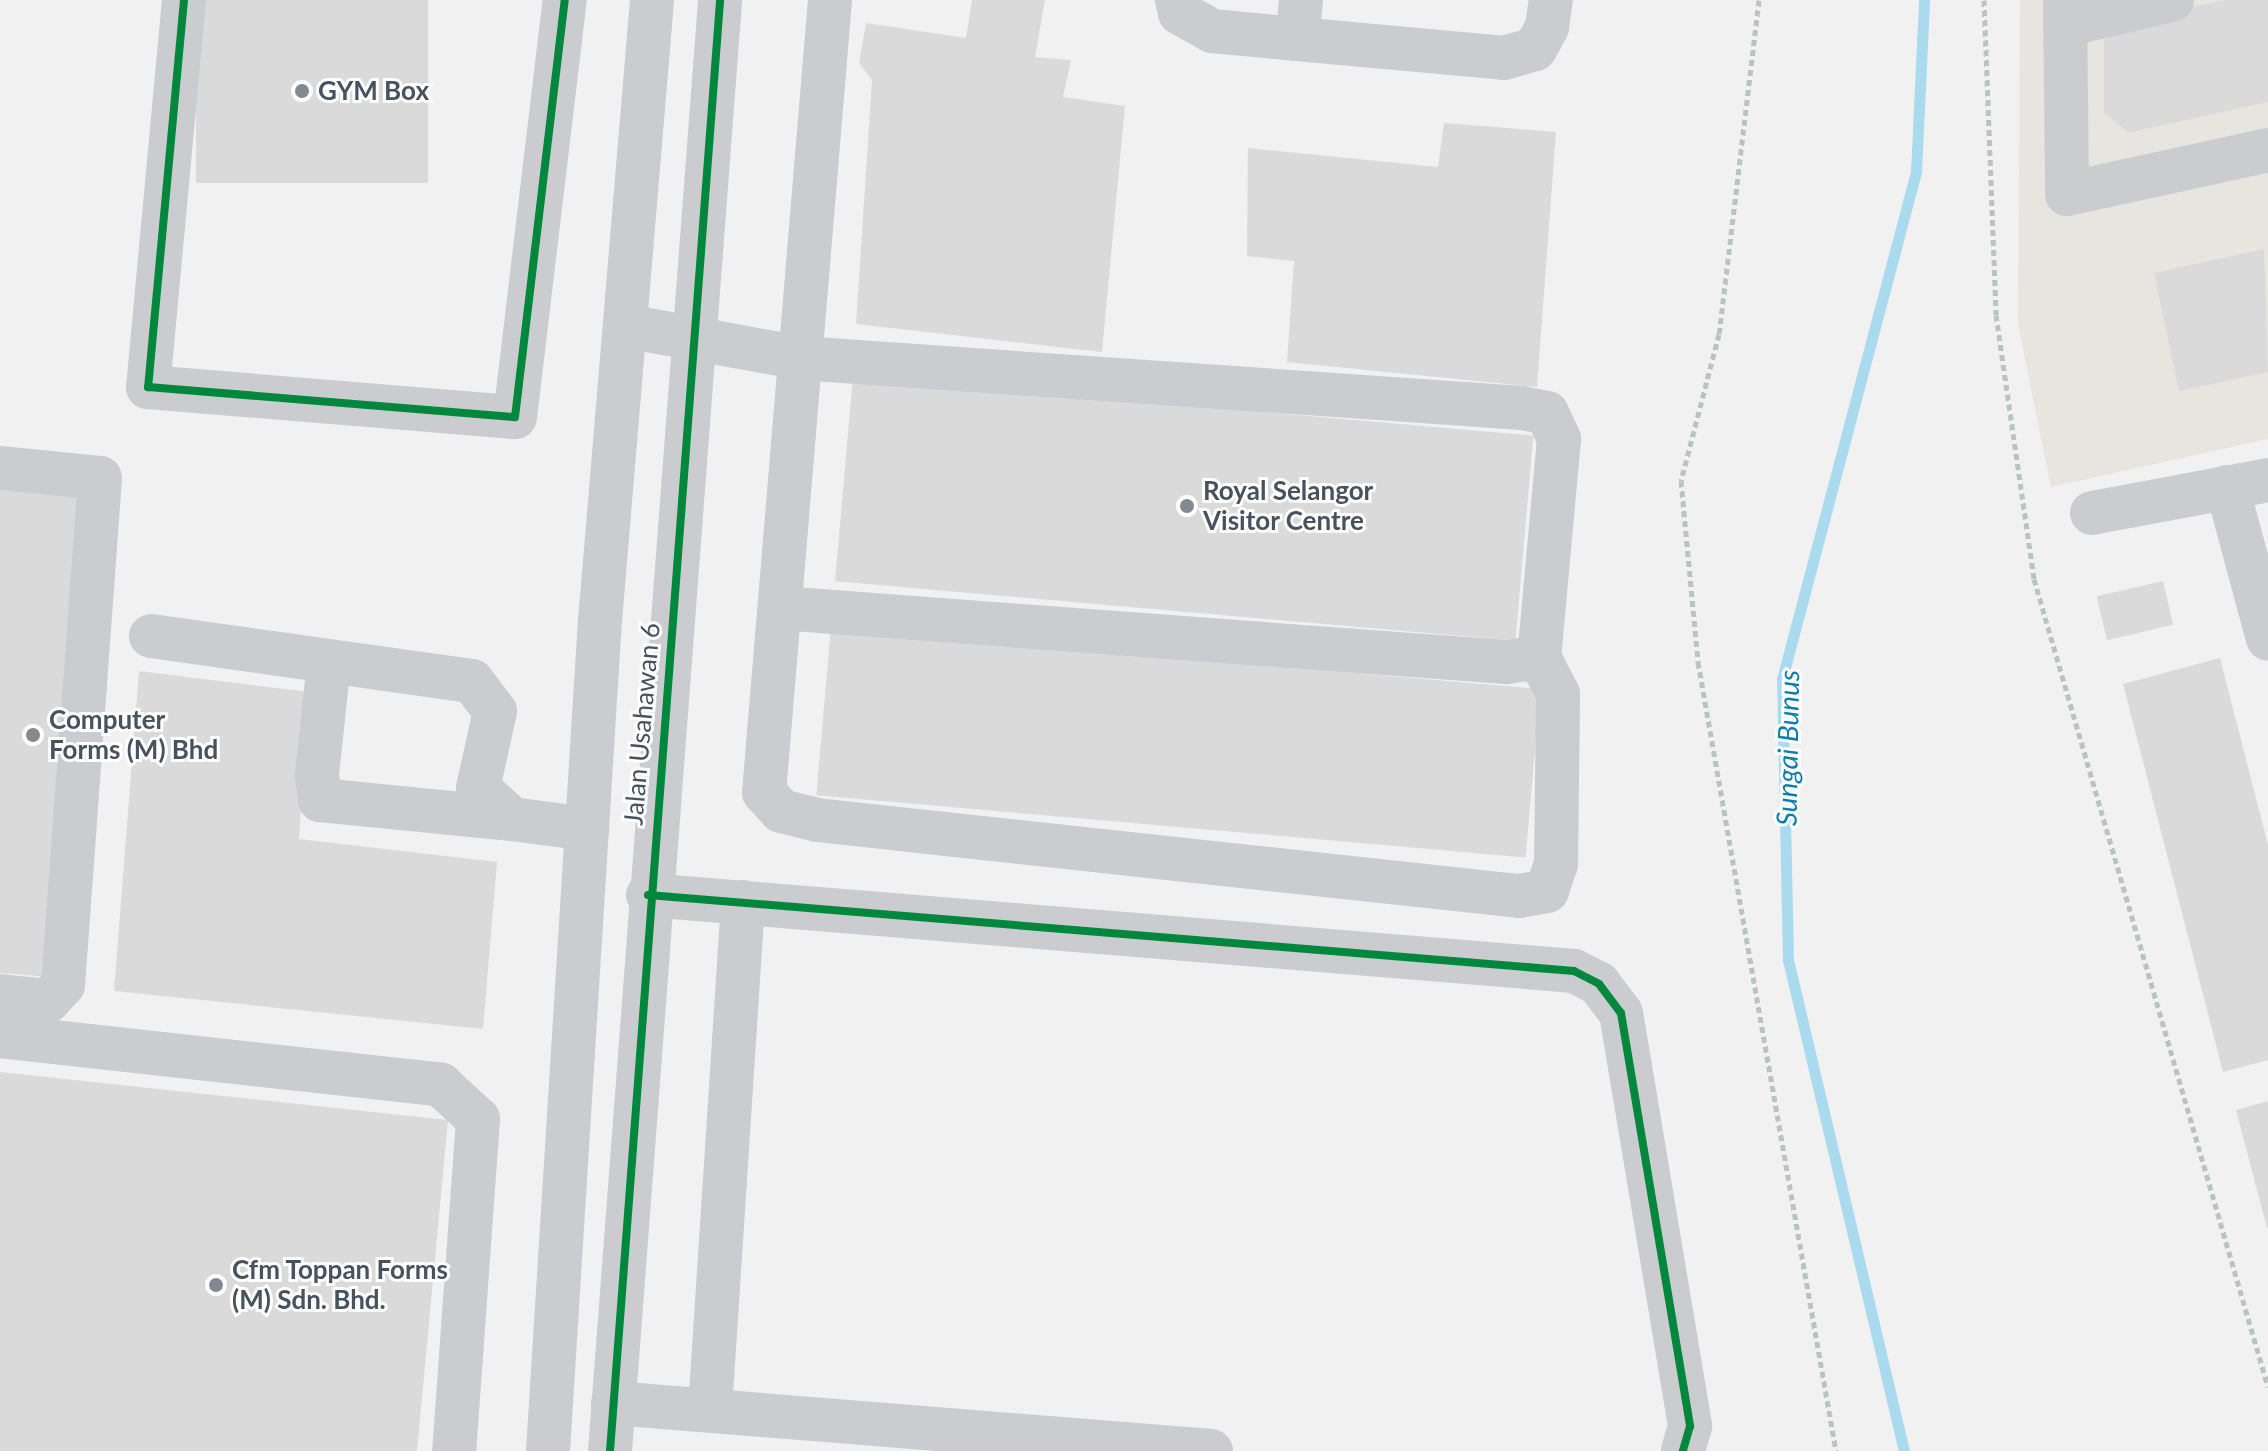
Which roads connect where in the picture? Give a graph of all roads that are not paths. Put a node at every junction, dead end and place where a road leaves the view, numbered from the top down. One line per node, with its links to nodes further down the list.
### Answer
1 (184, 0): 2 (street)
2 (565, 0)
3 (652, 0): 12 (street, Jalan Usahawan 6)
4 (720, 0): 13 (street, Jalan Usahawan 6)
5 (830, 0): 14 (street)
6 (1177, 0): 10 (street)
7 (1551, 0): 10 (street)
8 (2172, 0): 9 (street)
9 (2065, 12): 11 (street)
10 (1299, 20)
11 (2268, 150)
12 (626, 326): 13 (street); 19 (street, Jalan Usahawan 6)
13 (692, 339): 14 (street); 20 (street, Jalan Usahawan 6)
14 (800, 358): 18 (street); 23 (street)
15 (0, 468): 29 (street)
16 (2247, 484): 17 (street); 22 (street)
17 (2092, 513)
18 (780, 608): 23 (street); 23 (street)
19 (600, 621): 20 (street); 26 (street, Jalan Usahawan 6)
20 (670, 626): 27 (street, Jalan Usahawan 6)
21 (151, 636): 24 (street)
22 (2268, 639)
23 (1539, 657)
24 (329, 662): 25 (street); 25 (street)
25 (512, 819): 26 (street)
26 (587, 829): 33 (street, Jalan Usahawan 6)
27 (648, 895): 28 (street); 31 (street, Jalan Usahawan 6)
28 (743, 902): 32 (street); 37 (street)
29 (0, 996)
30 (0, 1036): 34 (street)
31 (613, 1403): 32 (street); 35 (street, Jalan Usahawan 6)
32 (710, 1410): 36 (street)
33 (548, 1449): 35 (street)
34 (454, 1451)
35 (609, 1451)
36 (1211, 1451)
37 (1683, 1451)

